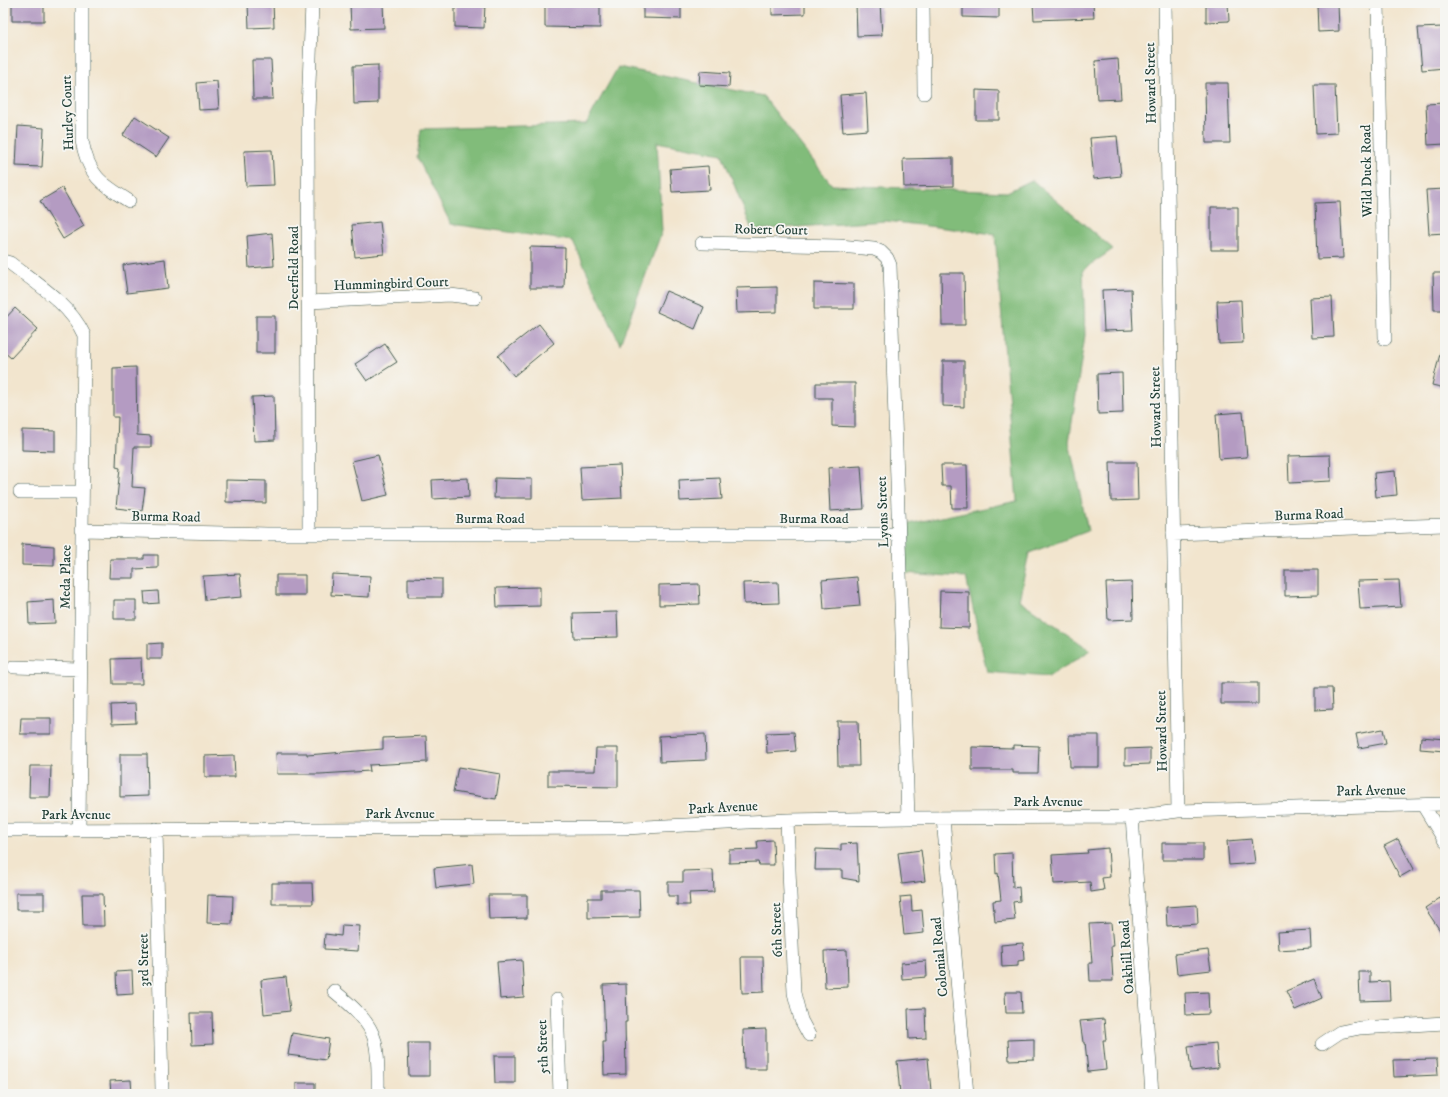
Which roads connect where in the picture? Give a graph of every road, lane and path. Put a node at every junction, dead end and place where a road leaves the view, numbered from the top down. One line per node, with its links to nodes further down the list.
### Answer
1 (82, 3): 7 (street, Hurley Court)
2 (312, 3): 12 (street, Deerfield Road)
3 (923, 3): 6 (street)
4 (1165, 3): 20 (street, Howard Street)
5 (1378, 3): 13 (street, Wild Duck Road)
6 (924, 93)
7 (129, 201)
8 (702, 243): 9 (street, Robert Court)
9 (839, 246): 19 (street, Lyons Street)
10 (3, 261): 15 (street, Meda Place)
11 (475, 298): 12 (street, Hummingbird Court)
12 (309, 302): 18 (street, Deerfield Road)
13 (1386, 339)
14 (20, 492): 15 (street)
15 (82, 492): 17 (street, Meda Place)
16 (1445, 525): 20 (street, Burma Road)
17 (81, 530): 18 (street, Burma Road); 22 (street, Meda Place)
18 (309, 534): 19 (street, Burma Road)
19 (898, 534): 27 (street, Lyons Street)
20 (1173, 534): 25 (street, Howard Street)
21 (14, 667): 22 (street)
22 (80, 669): 32 (street, Meda Place)
23 (1445, 804): 24 (street, Park Avenue)
24 (1423, 805): 25 (street, Park Avenue); 33 (street)
25 (1178, 811): 26 (street, Park Avenue)
26 (1132, 817): 28 (street, Park Avenue); 43 (street, Oakhill Road)
27 (908, 818): 28 (street, Park Avenue); 29 (street, Park Avenue)
28 (943, 818): 42 (street, Colonial Road)
29 (787, 820): 30 (street, Park Avenue); 37 (street, 6th Street)
30 (156, 829): 32 (street, Park Avenue); 39 (street, 3rd Street)
31 (3, 830): 32 (street, Park Avenue)
32 (79, 830)
33 (1445, 841)
34 (334, 991): 40 (street)
35 (557, 1000): 41 (street, 5th Street)
36 (1445, 1023): 38 (street)
37 (809, 1035)
38 (1322, 1044)
39 (162, 1090)
40 (378, 1094)
41 (560, 1094)
42 (967, 1094)
43 (1152, 1094)

